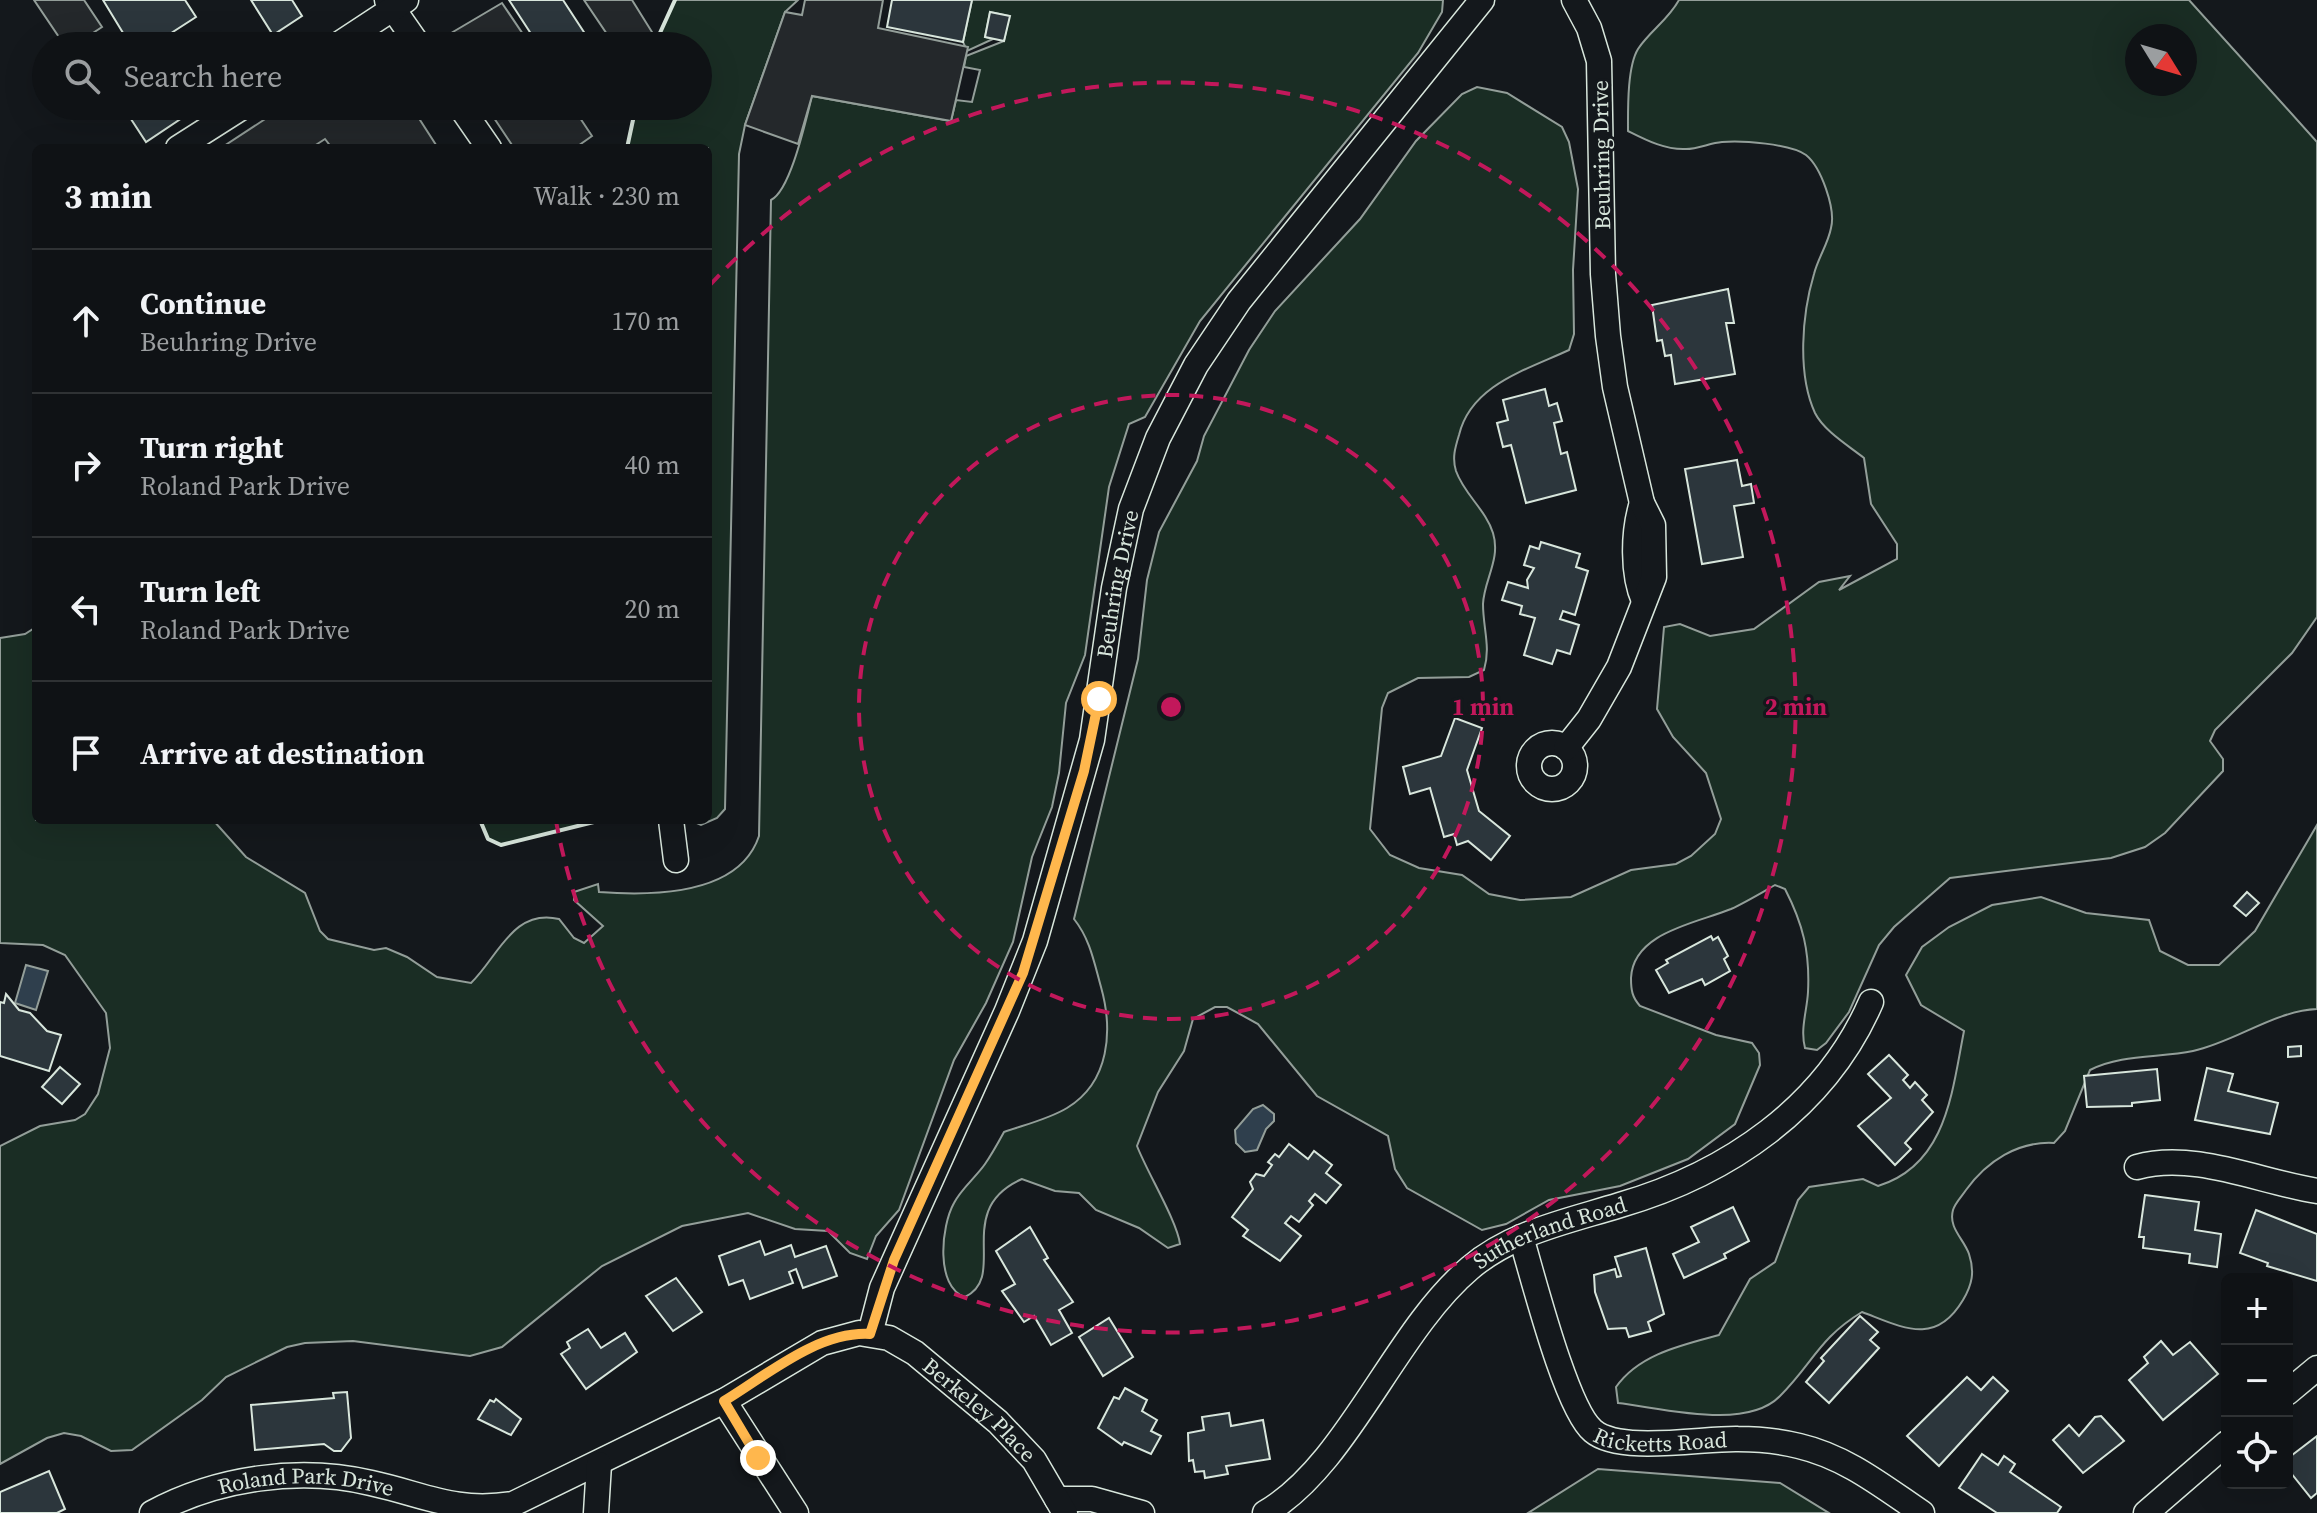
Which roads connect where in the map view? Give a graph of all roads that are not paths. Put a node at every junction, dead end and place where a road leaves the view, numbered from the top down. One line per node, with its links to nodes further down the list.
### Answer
1 (1482, 0): 17 (street, Beuhring Drive)
2 (1574, 0): 10 (street, Beuhring Drive)
3 (396, 3): 4 (street); 5 (street)
4 (356, 32)
5 (412, 32)
6 (222, 120): 8 (street)
7 (470, 120): 9 (street)
8 (184, 144)
9 (486, 144)
10 (1566, 748)
11 (672, 824): 12 (street)
12 (676, 860)
13 (1871, 1002): 16 (street, Sutherland Road)
14 (2137, 1167): 15 (street)
15 (2317, 1191)
16 (1521, 1237): 29 (street, Sutherland Road); 30 (street, Ricketts Road)
17 (870, 1334): 20 (street, Roland Park Drive); 23 (street, Berkeley Place)
18 (2317, 1368): 19 (street)
19 (2293, 1388)
20 (724, 1401): 22 (street, Roland Park Drive); 27 (street)
21 (2221, 1448): 31 (street)
22 (599, 1464): 24 (street, Roland Park Drive); 26 (street)
23 (1061, 1506): 28 (street)
24 (474, 1511): 25 (street, Roland Park Drive)
25 (152, 1513)
26 (596, 1513)
27 (796, 1513)
28 (1142, 1513)
29 (1265, 1513)
30 (1922, 1513)
31 (2146, 1513)

